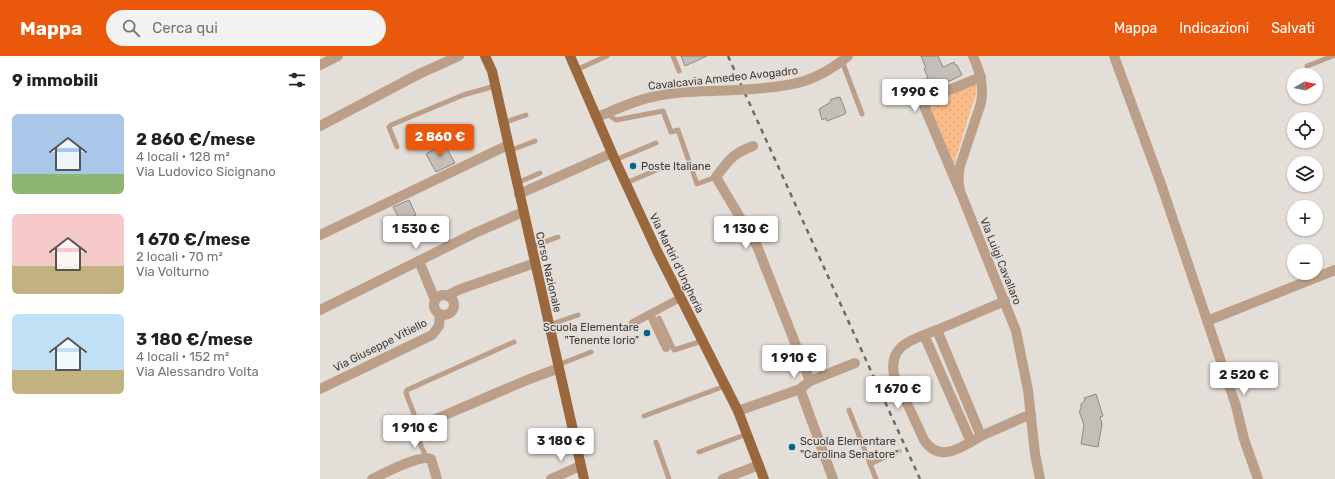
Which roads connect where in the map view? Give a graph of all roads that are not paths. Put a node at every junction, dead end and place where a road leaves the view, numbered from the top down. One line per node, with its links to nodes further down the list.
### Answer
1 (338, 56): 12 (street)
2 (459, 56): 23 (street)
3 (485, 56): 15 (main road, Corso Nazionale)
4 (491, 56): 15 (main road, Corso Nazionale)
5 (570, 56): 14 (main road, Via Martiri d'Ungheria)
6 (607, 56): 14 (lane)
7 (673, 56): 16 (lane)
8 (973, 56): 17 (street, Via Luigi Cavallaro)
9 (1114, 56): 53 (street)
10 (1333, 56): 13 (lane)
11 (843, 58): 19 (lane); 21 (street, Cavalcavia Amedeo Avogadro, bridge)
12 (320, 65)
13 (1307, 66)
14 (576, 70): 21 (main road, Via Martiri d'Ungheria)
15 (492, 71): 18 (main road, Corso Nazionale)
16 (680, 71)
17 (981, 77): 35 (street, Via Luigi Cavallaro); 35 (street)
18 (495, 86): 22 (main road, Corso Nazionale); 27 (lane)
19 (862, 114)
20 (526, 115): 22 (lane)
21 (601, 116): 29 (main road, Via Martiri d'Ungheria); 32 (lane)
22 (503, 124): 28 (main road, Corso Nazionale)
23 (320, 126)
24 (535, 141): 28 (lane)
25 (656, 143): 29 (lane)
26 (752, 146): 32 (street)
27 (397, 147)
28 (508, 148): 33 (main road, Corso Nazionale); 38 (street)
29 (614, 156): 34 (main road, Via Martiri d'Ungheria); 36 (street)
30 (666, 166): 34 (lane)
31 (540, 173): 33 (lane)
32 (716, 177): 64 (street)
33 (517, 183): 36 (main road, Corso Nazionale)
34 (626, 183): 45 (main road, Via Martiri d'Ungheria)
35 (960, 191): 47 (street, Via Luigi Cavallaro)
36 (519, 194): 37 (main road, Corso Nazionale)
37 (522, 212): 40 (main road, Corso Nazionale); 41 (street)
38 (320, 235)
39 (558, 237): 40 (lane)
40 (531, 247): 42 (main road, Corso Nazionale)
41 (420, 261): 46 (street); 48 (street)
42 (535, 263): 44 (street); 55 (main road, Corso Nazionale)
43 (1335, 270): 53 (street)
44 (447, 296): 46 (street); 49 (street, Via Giuseppe Vitiello)
45 (680, 298): 50 (street); 58 (main road, Via Martiri d'Ungheria)
46 (435, 300): 49 (street, Via Giuseppe Vitiello)
47 (1005, 301): 56 (street); 70 (street, Via Luigi Cavallaro)
48 (320, 310)
49 (440, 314): 66 (street, Via Giuseppe Vitiello)
50 (650, 314): 54 (street); 60 (street)
51 (578, 315): 55 (lane)
52 (659, 318): 58 (lane)
53 (1207, 322): 93 (street)
54 (633, 323)
55 (549, 325): 63 (main road, Corso Nazionale)
56 (937, 330): 57 (street); 74 (street)
57 (924, 335): 76 (street); 76 (street)
58 (702, 341): 65 (main road, Via Martiri d'Ungheria)
59 (514, 342): 72 (lane)
60 (666, 348)
61 (591, 352): 63 (lane)
62 (855, 363): 64 (street)
63 (558, 366): 72 (street); 82 (main road, Corso Nazionale)
64 (810, 381): 67 (street)
65 (726, 386): 69 (main road, Via Martiri d'Ungheria); 71 (lane)
66 (320, 389)
67 (800, 389): 69 (street); 90 (street)
68 (849, 410): 80 (lane)
69 (738, 411): 73 (main road, Via Martiri d'Ungheria)
70 (1031, 414): 74 (street); 92 (street, Via Luigi Cavallaro)
71 (644, 416)
72 (417, 427): 79 (lane)
73 (747, 434): 77 (lane); 81 (main road, Via Martiri d'Ungheria)
74 (981, 436): 76 (street)
75 (656, 442): 87 (lane)
76 (971, 442)
77 (699, 452)
78 (899, 452): 80 (lane)
79 (427, 458): 83 (street); 84 (street)
80 (870, 464): 91 (lane)
81 (759, 465): 88 (street); 89 (main road, Via Martiri d'Ungheria)
82 (580, 466): 85 (street); 86 (main road, Corso Nazionale)
83 (372, 479)
84 (437, 479)
85 (551, 479)
86 (584, 479)
87 (669, 479)
88 (722, 479)
89 (764, 479)
90 (833, 479)
91 (876, 479)
92 (1040, 479)
93 (1258, 479)

